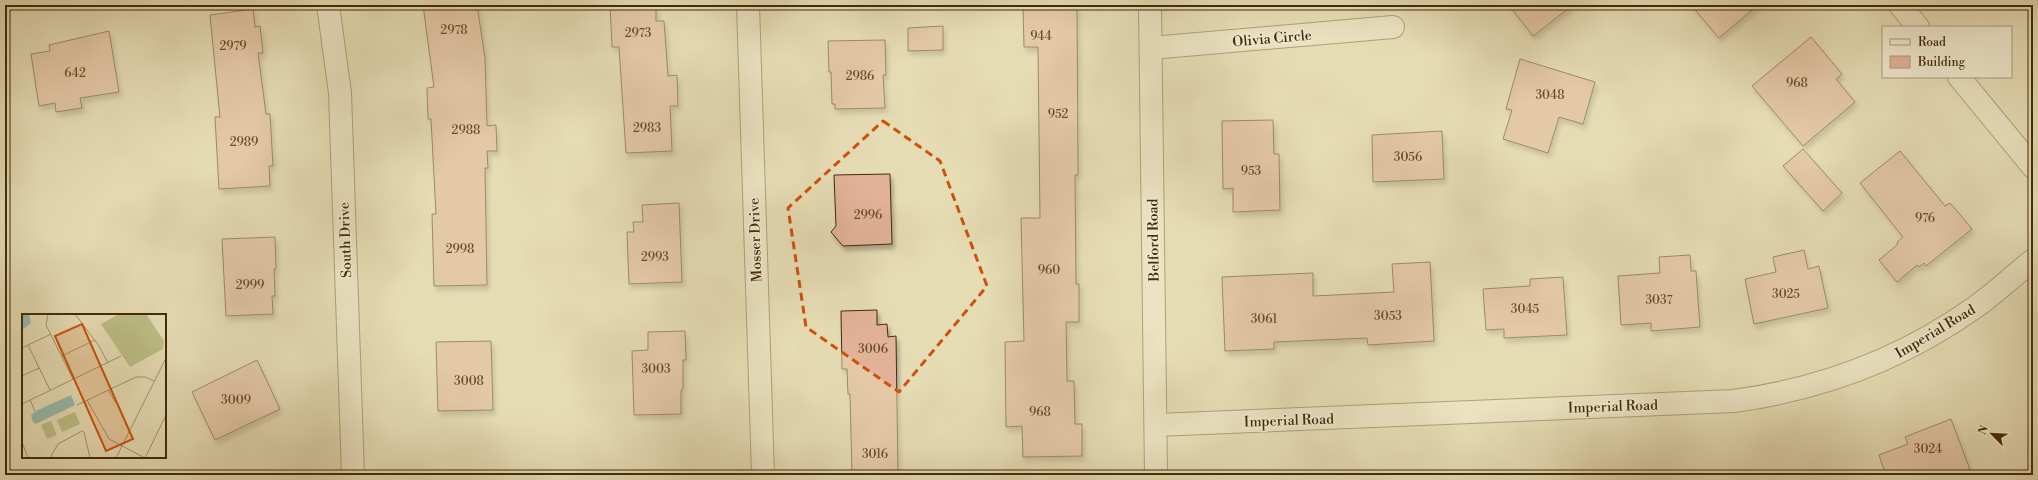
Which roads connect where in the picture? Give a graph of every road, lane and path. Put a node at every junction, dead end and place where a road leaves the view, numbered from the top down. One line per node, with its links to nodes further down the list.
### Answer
1 (328, 5): 12 (street, South Drive)
2 (748, 5): 13 (street, Mosser Drive)
3 (1150, 5): 7 (street, Belford Road)
4 (1900, 5): 5 (street)
5 (1917, 26)
6 (1393, 27): 7 (street, Olivia Circle)
7 (1151, 48): 11 (street, Belford Road)
8 (1960, 78): 9 (street)
9 (2033, 167)
10 (2033, 260): 11 (street, Imperial Road)
11 (1156, 426): 14 (street, Belford Road)
12 (353, 475)
13 (763, 475)
14 (1156, 475)

